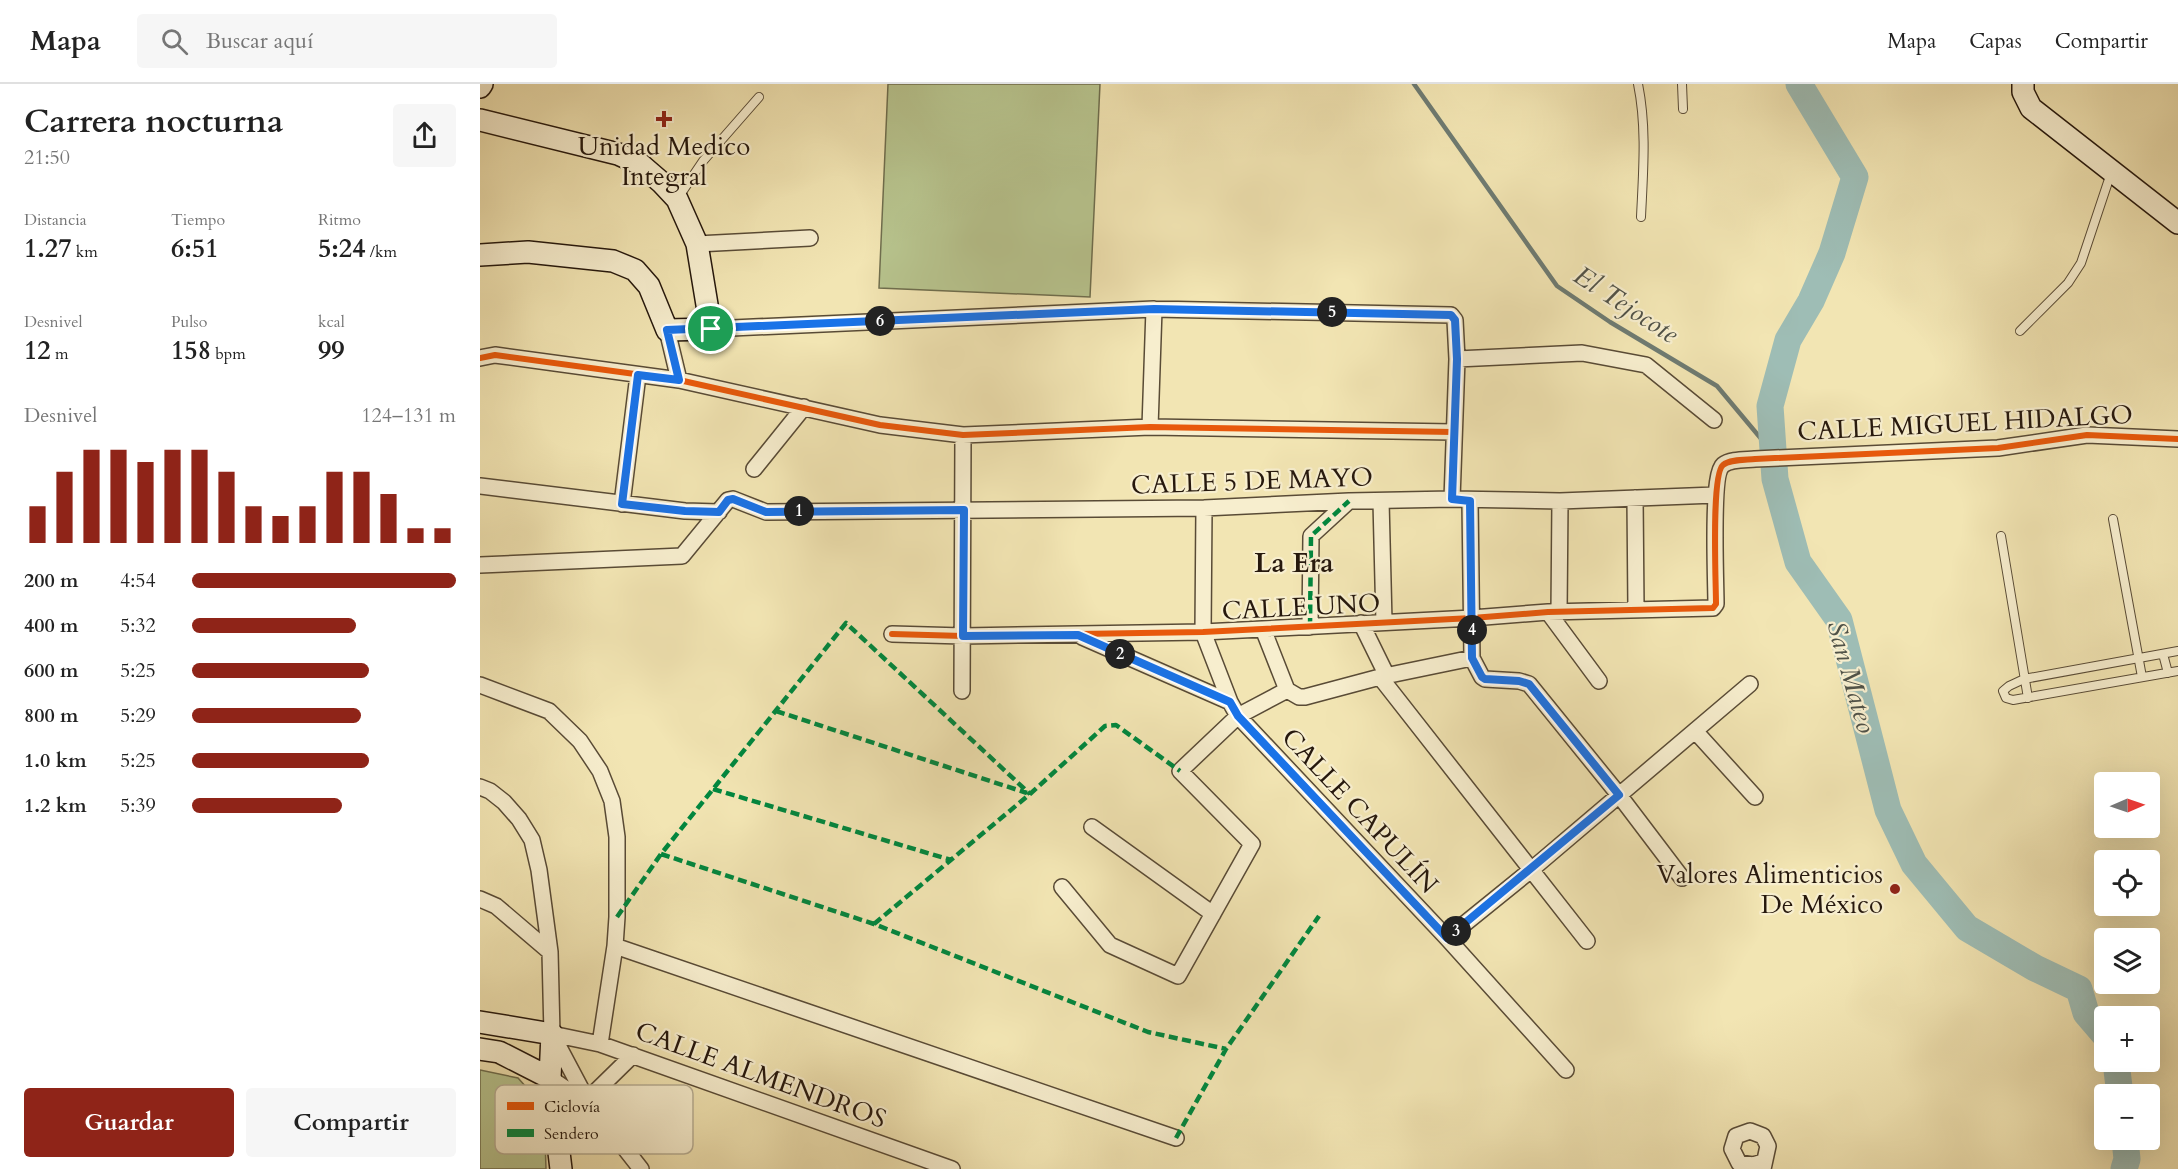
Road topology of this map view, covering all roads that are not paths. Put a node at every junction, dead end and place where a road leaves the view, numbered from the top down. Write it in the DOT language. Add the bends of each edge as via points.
graph roads {
  1 [pos="1638,84"];
  2 [pos="1682,84"];
  3 [pos="2022,84"];
  4 [pos="759,97"];
  5 [pos="1683,110"];
  6 [pos="480,120"];
  7 [pos="2112,172"];
  8 [pos="677,199"];
  9 [pos="1641,218"];
  10 [pos="2178,224"];
  11 [pos="810,238"];
  12 [pos="697,244"];
  13 [pos="480,255"];
  14 [pos="1154,309"];
  15 [pos="711,329"];
  16 [pos="667,330"];
  17 [pos="2020,332"];
  18 [pos="480,358"];
  19 [pos="1457,359"];
  20 [pos="638,375"];
  21 [pos="679,380"];
  22 [pos="804,407"];
  23 [pos="1714,420"];
  24 [pos="1150,427"];
  25 [pos="1453,432"];
  26 [pos="963,435"];
  27 [pos="2178,439"];
  28 [pos="754,469"];
  29 [pos="480,486"];
  30 [pos="1715,495"];
  31 [pos="1635,498"];
  32 [pos="1452,499"];
  33 [pos="1348,501"];
  34 [pos="1381,501"];
  35 [pos="1470,501"];
  36 [pos="1560,501"];
  37 [pos="622,504"];
  38 [pos="724,506"];
  39 [pos="1204,508"];
  40 [pos="964,510"];
  41 [pos="2113,519"];
  42 [pos="2001,537"];
  43 [pos="480,565"];
  44 [pos="1636,609"];
  45 [pos="1553,612"];
  46 [pos="1472,618"];
  47 [pos="1384,622"];
  48 [pos="1361,623"];
  49 [pos="1310,627"];
  50 [pos="1263,629"];
  51 [pos="1203,632"];
  52 [pos="892,634"];
  53 [pos="1078,635"];
  54 [pos="963,636"];
  55 [pos="2178,651"];
  56 [pos="2163,654"];
  57 [pos="1472,658"];
  58 [pos="2139,658"];
  59 [pos="2178,671"];
  60 [pos="2168,673"];
  61 [pos="1383,677"];
  62 [pos="2142,677"];
  63 [pos="2025,679"];
  64 [pos="1599,681"];
  65 [pos="1750,684"];
  66 [pos="480,686"];
  67 [pos="1287,690"];
  68 [pos="962,692"];
  69 [pos="2028,698"];
  70 [pos="1230,702"];
  71 [pos="1238,716"];
  72 [pos="1696,732"];
  73 [pos="480,787"];
  74 [pos="1619,795"];
  75 [pos="1755,797"];
  76 [pos="1092,827"];
  77 [pos="1531,870"];
  78 [pos="1682,878"];
  79 [pos="1062,887"];
  80 [pos="480,899"];
  81 [pos="1214,914"];
  82 [pos="1447,938"];
  83 [pos="1587,941"];
  84 [pos="615,946"];
  85 [pos="550,952"];
  86 [pos="480,1022"];
  87 [pos="552,1034"];
  88 [pos="600,1044"];
  89 [pos="480,1049"];
  90 [pos="633,1055"];
  91 [pos="1566,1070"];
  92 [pos="550,1078"];
  93 [pos="551,1085"];
  94 [pos="560,1085"];
  95 [pos="579,1085"];
  96 [pos="602,1085"];
  97 [pos="1176,1138"];
  98 [pos="559,1154"];
  99 [pos="629,1154"];
  100 [pos="561,1169"];
  101 [pos="641,1169"];
  102 [pos="952,1169"];
  1 -- 9 [label="lane" via="1644,148"];
  2 -- 5 [label="lane"];
  3 -- 7 [label="street" via="2031,108"];
  4 -- 8 [label="lane" via="703,161"];
  6 -- 8 [label="street" via="618,154 640,164"];
  7 -- 10 [label="street"];
  7 -- 17 [label="lane" via="2081,263 2068,283"];
  8 -- 12 [label="street"];
  11 -- 12 [label="street"];
  12 -- 15 [label="street"];
  13 -- 16 [label="street" via="528,252 613,261 635,270 650,286"];
  14 -- 15 [label="street"];
  14 -- 19 [label="street" via="1451,315 1455,320"];
  14 -- 24 [label="street"];
  15 -- 16 [label="street"];
  16 -- 21 [label="street"];
  18 -- 20 [label="street" via="495,356"];
  19 -- 23 [label="street" via="1582,353 1646,364"];
  19 -- 25 [label="street"];
  20 -- 21 [label="street"];
  20 -- 37 [label="street"];
  21 -- 22 [label="street"];
  22 -- 26 [label="street" via="880,425"];
  22 -- 28 [label="street"];
  24 -- 25 [label="street"];
  24 -- 26 [label="street"];
  25 -- 32 [label="street"];
  26 -- 40 [label="street"];
  27 -- 30 [label="street, CALLE MIGUEL HIDALGO" via="2087,435 1998,448 1755,459 1723,465 1718,472"];
  29 -- 37 [label="street, CALLE 5 DE MAYO"];
  30 -- 31 [label="street, CALLE 5 DE MAYO"];
  30 -- 44 [label="street, CALLE UNO" via="1716,604 1713,608"];
  31 -- 36 [label="street, CALLE 5 DE MAYO"];
  31 -- 44 [label="street"];
  32 -- 34 [label="street, CALLE 5 DE MAYO"];
  32 -- 35 [label="street, CALLE 5 DE MAYO"];
  33 -- 34 [label="street, CALLE 5 DE MAYO"];
  33 -- 39 [label="street, CALLE 5 DE MAYO"];
  33 -- 49 [label="street" via="1311,536"];
  34 -- 47 [label="street"];
  35 -- 36 [label="street, CALLE 5 DE MAYO"];
  35 -- 46 [label="street"];
  36 -- 45 [label="street"];
  37 -- 38 [label="street, CALLE 5 DE MAYO" via="685,511"];
  38 -- 40 [label="street, CALLE 5 DE MAYO" via="733,499 766,512"];
  38 -- 43 [label="street" via="682,556"];
  39 -- 40 [label="street, CALLE 5 DE MAYO"];
  39 -- 51 [label="street"];
  40 -- 54 [label="street"];
  41 -- 58 [label="lane"];
  42 -- 63 [label="lane"];
  44 -- 45 [label="street, CALLE UNO"];
  45 -- 46 [label="street, CALLE UNO"];
  45 -- 64 [label="street"];
  46 -- 47 [label="street, CALLE UNO"];
  46 -- 57 [label="street"];
  47 -- 48 [label="street, CALLE UNO"];
  48 -- 49 [label="street, CALLE UNO"];
  48 -- 61 [label="street"];
  49 -- 50 [label="street, CALLE UNO"];
  50 -- 51 [label="street, CALLE UNO"];
  50 -- 67 [label="street"];
  51 -- 53 [label="street, CALLE UNO"];
  51 -- 70 [label="street, CALLE CAPULÍN"];
  52 -- 54 [label="street, CALLE UNO"];
  53 -- 54 [label="street, CALLE UNO"];
  53 -- 70 [label="street"];
  54 -- 68 [label="street"];
  55 -- 56 [label="lane"];
  56 -- 58 [label="lane"];
  56 -- 60 [label="lane"];
  57 -- 61 [label="street"];
  57 -- 74 [label="street" via="1485,679 1529,684"];
  58 -- 62 [label="lane"];
  58 -- 63 [label="lane"];
  59 -- 60 [label="lane"];
  60 -- 62 [label="lane"];
  61 -- 67 [label="street" via="1305,697"];
  61 -- 77 [label="street"];
  62 -- 69 [label="lane"];
  63 -- 69 [label="lane"];
  63 -- 69 [label="lane" via="2003,691 2006,698 2013,700"];
  65 -- 72 [label="street"];
  66 -- 84 [label="street" via="549,711 580,741 600,771 612,801 617,837"];
  67 -- 71 [label="street"];
  70 -- 71 [label="street, CALLE CAPULÍN"];
  71 -- 81 [label="street" via="1180,771 1252,844"];
  71 -- 82 [label="street, CALLE CAPULÍN"];
  72 -- 74 [label="street"];
  72 -- 75 [label="street"];
  73 -- 85 [label="street" via="504,802 532,840"];
  74 -- 77 [label="street"];
  74 -- 78 [label="street"];
  76 -- 81 [label="street"];
  77 -- 82 [label="street"];
  77 -- 83 [label="street"];
  79 -- 81 [label="street" via="1110,945 1178,976"];
  80 -- 85 [label="street" via="496,906"];
  82 -- 91 [label="street, CALLE CAPULÍN"];
  84 -- 88 [label="street"];
  84 -- 97 [label="street"];
  85 -- 87 [label="street"];
  86 -- 87 [label="street"];
  87 -- 88 [label="street, CALLE ALMENDROS"];
  87 -- 92 [label="street"];
  87 -- 95 [label="street"];
  88 -- 90 [label="street, CALLE ALMENDROS"];
  89 -- 92 [label="street" via="499,1052"];
  90 -- 96 [label="street"];
  90 -- 102 [label="street, CALLE ALMENDROS"];
  92 -- 93 [label="street"];
  92 -- 94 [label="street"];
  98 -- 100 [label="street"];
  99 -- 101 [label="street"];
}
